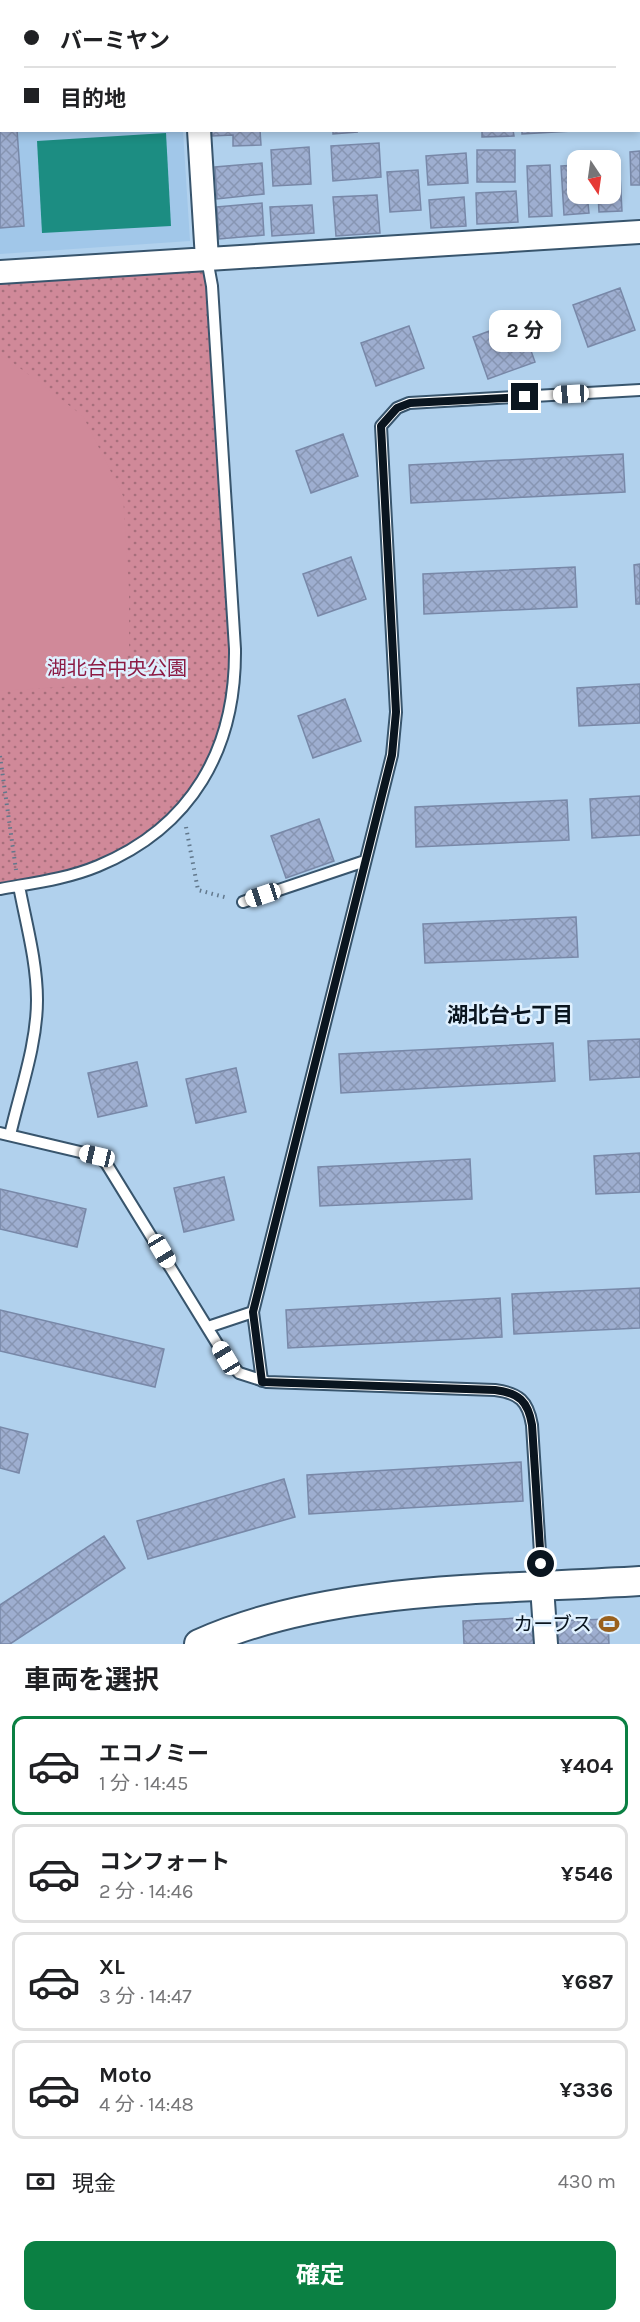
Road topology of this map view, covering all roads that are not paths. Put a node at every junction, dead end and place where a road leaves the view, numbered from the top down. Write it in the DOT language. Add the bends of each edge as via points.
graph roads {
  1 [pos="199,132"];
  2 [pos="640,232"];
  3 [pos="207,259"];
  4 [pos="0,272"];
  5 [pos="640,390"];
  6 [pos="365,861"];
  7 [pos="19,886"];
  8 [pos="0,889"];
  9 [pos="243,902"];
  10 [pos="5,1134"];
  11 [pos="253,1312"];
  12 [pos="208,1327"];
  13 [pos="262,1382"];
  14 [pos="640,1581"];
  15 [pos="542,1587"];
  16 [pos="199,1644"];
  17 [pos="546,1644"];
  1 -- 3 [label="street"];
  2 -- 3 [label="street"];
  3 -- 4 [label="street"];
  3 -- 7 [label="lane" via="228,524 235,677 225,735 213,763 182,807 139,846 77,874"];
  5 -- 6 [label="lane" via="410,403 397,408 381,426 396,712 392,755"];
  6 -- 9 [label="lane"];
  6 -- 11 [label="lane"];
  7 -- 8 [label="lane"];
  7 -- 10 [label="lane" via="37,999 35,1027"];
  10 -- 12 [label="lane" via="97,1156 106,1163"];
  11 -- 12 [label="lane"];
  11 -- 13 [label="lane"];
  12 -- 13 [label="lane" via="239,1373"];
  13 -- 15 [label="lane" via="495,1390 513,1392 523,1398 532,1425"];
  14 -- 15 [label="street"];
  15 -- 16 [label="street" via="396,1595 333,1605 275,1618"];
  15 -- 17 [label="street"];
}
